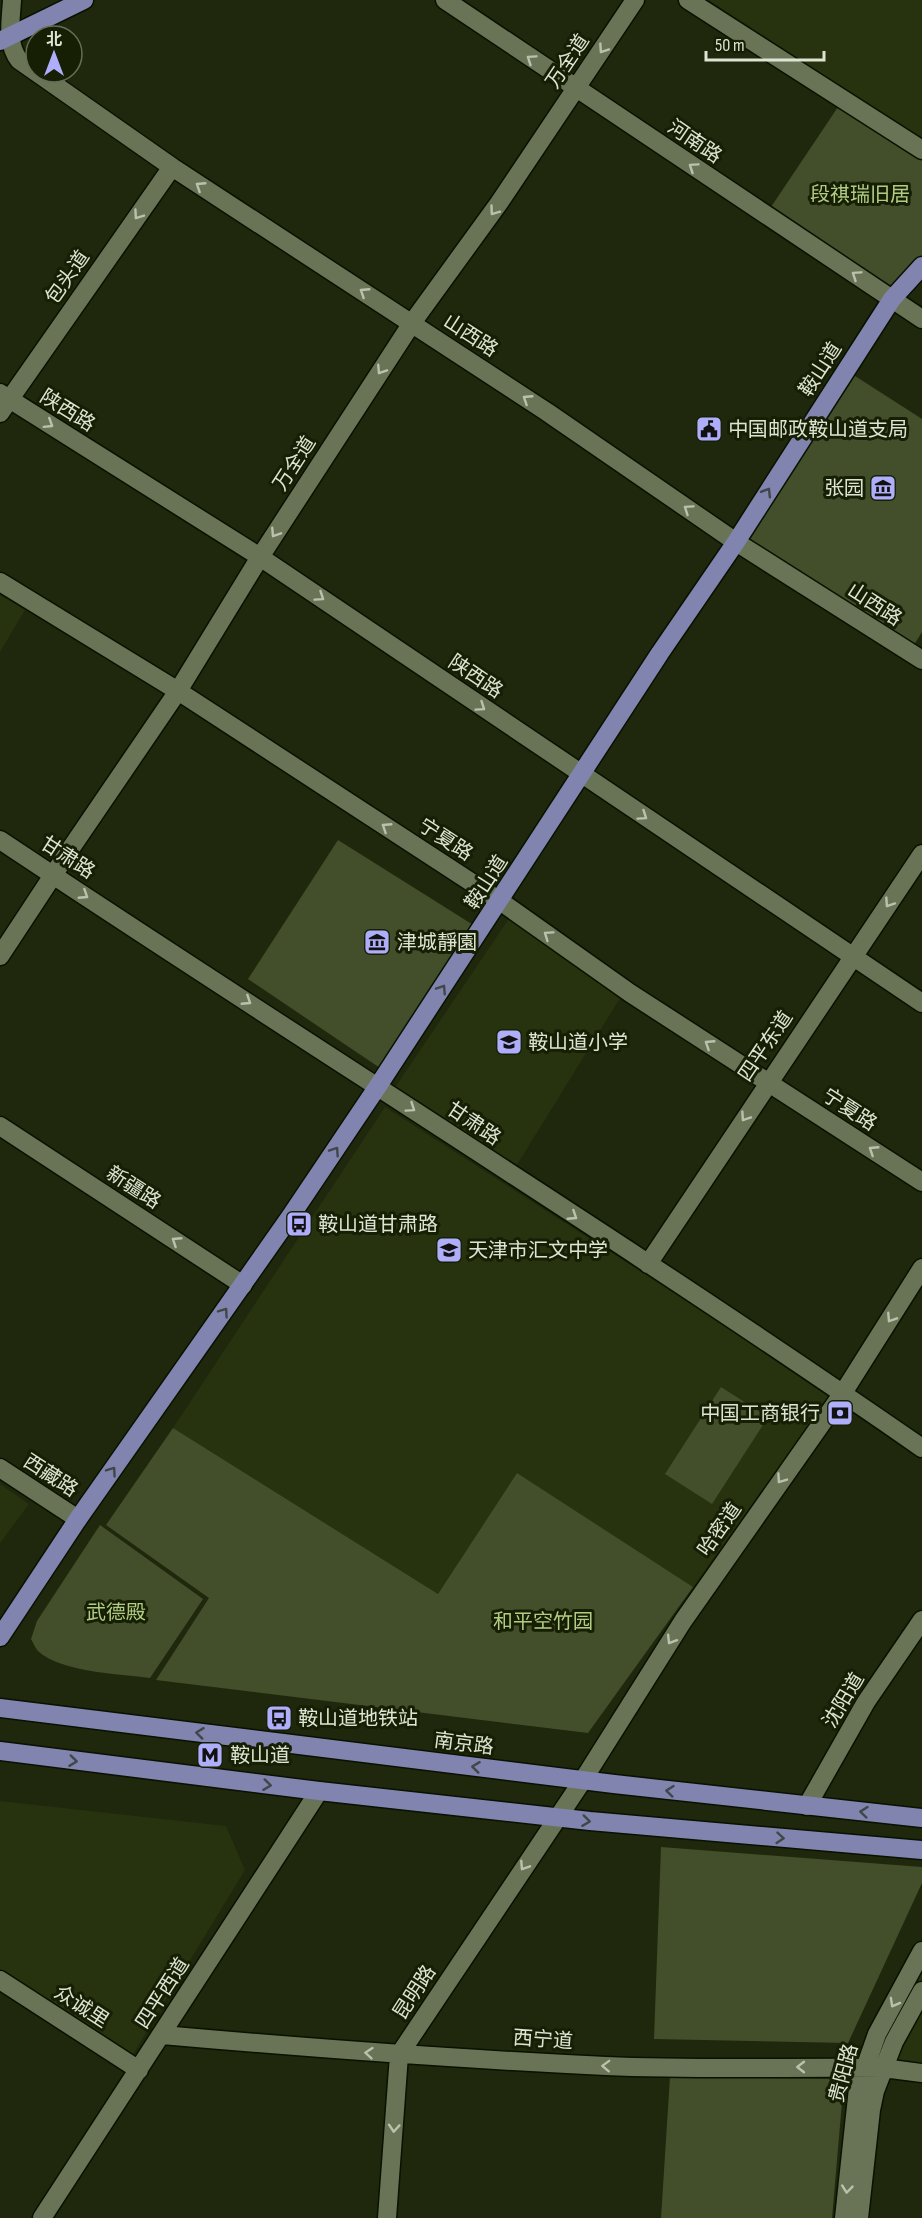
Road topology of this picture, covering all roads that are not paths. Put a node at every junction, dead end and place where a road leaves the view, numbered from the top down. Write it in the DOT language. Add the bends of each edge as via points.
graph roads {
  1 [pos="12,0"];
  2 [pos="84,0"];
  3 [pos="445,0"];
  4 [pos="635,0"];
  5 [pos="688,0"];
  6 [pos="5,38"];
  7 [pos="576,89"];
  8 [pos="922,150"];
  9 [pos="172,167"];
  10 [pos="922,266"];
  11 [pos="892,299"];
  12 [pos="922,319"];
  13 [pos="412,323"];
  14 [pos="3,402"];
  15 [pos="736,542"];
  16 [pos="260,557"];
  17 [pos="0,582"];
  18 [pos="922,660"];
  19 [pos="178,691"];
  20 [pos="582,775"];
  21 [pos="0,840"];
  22 [pos="922,854"];
  23 [pos="53,875"];
  24 [pos="500,901"];
  25 [pos="0,956"];
  26 [pos="852,956"];
  27 [pos="922,1003"];
  28 [pos="769,1082"];
  29 [pos="378,1086"];
  30 [pos="0,1126"];
  31 [pos="922,1182"];
  32 [pos="648,1264"];
  33 [pos="922,1268"];
  34 [pos="243,1285"];
  35 [pos="843,1393"];
  36 [pos="922,1448"];
  37 [pos="0,1468"];
  38 [pos="78,1519"];
  39 [pos="922,1620"];
  40 [pos="0,1636"];
  41 [pos="4,1710"];
  42 [pos="5,1753"];
  43 [pos="582,1780"];
  44 [pos="319,1791"];
  45 [pos="807,1806"];
  46 [pos="556,1817"];
  47 [pos="922,1818"];
  48 [pos="922,1850"];
  49 [pos="922,1951"];
  50 [pos="0,1980"];
  51 [pos="922,1991"];
  52 [pos="162,2035"];
  53 [pos="399,2055"];
  54 [pos="864,2068"];
  55 [pos="883,2068"];
  56 [pos="139,2070"];
  57 [pos="922,2073"];
  58 [pos="42,2218"];
  59 [pos="387,2218"];
  60 [pos="844,2218"];
  61 [pos="859,2218"];
  1 -- 6 [label="street"];
  2 -- 6 [label="main road"];
  7 -- 3 [label="street, 河南路, one-way"];
  4 -- 7 [label="street, 万全道, one-way"];
  5 -- 8 [label="street"];
  6 -- 9 [label="street, 山西路" via="18,60"];
  11 -- 7 [label="street, 河南路, one-way"];
  7 -- 13 [label="street, 万全道, one-way"];
  13 -- 9 [label="street, 山西路, one-way"];
  9 -- 14 [label="street, 包头道, one-way"];
  10 -- 11 [label="main road, 鞍山道"];
  11 -- 12 [label="street, 河南路"];
  15 -- 11 [label="main road, 鞍山道, one-way"];
  15 -- 13 [label="street, 山西路, one-way"];
  13 -- 16 [label="street, 万全道, one-way"];
  14 -- 16 [label="street, 陕西路, one-way"];
  15 -- 18 [label="street, 山西路"];
  15 -- 20 [label="main road, 鞍山道"];
  16 -- 19 [label="street, 万全道"];
  16 -- 20 [label="street, 陕西路, one-way"];
  17 -- 19 [label="street, 宁夏路"];
  19 -- 23 [label="street, 万全道"];
  24 -- 19 [label="street, 宁夏路, one-way"];
  20 -- 24 [label="main road, 鞍山道"];
  20 -- 26 [label="street, 陕西路, one-way"];
  21 -- 23 [label="street, 甘肃路"];
  22 -- 26 [label="street, 四平东道, one-way"];
  23 -- 25 [label="street, 万全道"];
  23 -- 29 [label="street, 甘肃路, one-way"];
  28 -- 24 [label="street, 宁夏路, one-way" via="630,993"];
  29 -- 24 [label="main road, 鞍山道, one-way"];
  26 -- 27 [label="street, 陕西路"];
  26 -- 28 [label="street, 四平东道"];
  31 -- 28 [label="street, 宁夏路, one-way"];
  28 -- 32 [label="street, 四平东道, one-way"];
  29 -- 32 [label="street, 甘肃路, one-way"];
  34 -- 29 [label="main road, 鞍山道, one-way"];
  34 -- 30 [label="street, 新疆路, one-way"];
  32 -- 35 [label="street, 甘肃路"];
  33 -- 35 [label="street, 哈密道, one-way"];
  38 -- 34 [label="main road, 鞍山道, one-way"];
  35 -- 36 [label="street, 甘肃路"];
  35 -- 43 [label="street, 哈密道, one-way" via="682,1621"];
  37 -- 38 [label="street, 西藏路"];
  38 -- 40 [label="main road, 鞍山道"];
  39 -- 45 [label="street, 沈阳道" via="866,1702"];
  43 -- 41 [label="main road, 南京路, one-way"];
  42 -- 44 [label="main road, one-way"];
  45 -- 43 [label="main road, 南京路, one-way"];
  43 -- 46 [label="street, 哈密道"];
  44 -- 46 [label="main road"];
  44 -- 52 [label="street, 四平西道"];
  47 -- 45 [label="main road, 南京路, one-way"];
  46 -- 48 [label="main road, one-way"];
  46 -- 53 [label="street, 昆明路, one-way"];
  49 -- 54 [label="street, 贵阳路, one-way" via="877,2034"];
  50 -- 56 [label="street, 众诚里"];
  51 -- 55 [label="street, 贵阳路"];
  53 -- 52 [label="street, 西宁道, one-way"];
  52 -- 56 [label="street, 四平西道"];
  54 -- 53 [label="street, 西宁道, one-way" via="608,2066"];
  53 -- 59 [label="street, 昆明路, one-way"];
  54 -- 55 [label="street, 西宁道"];
  54 -- 60 [label="street, 贵阳路, one-way" via="858,2088"];
  55 -- 57 [label="street, 西宁道"];
  55 -- 61 [label="street, 贵阳路" via="871,2110"];
  56 -- 58 [label="street, 四平西道"];
}
